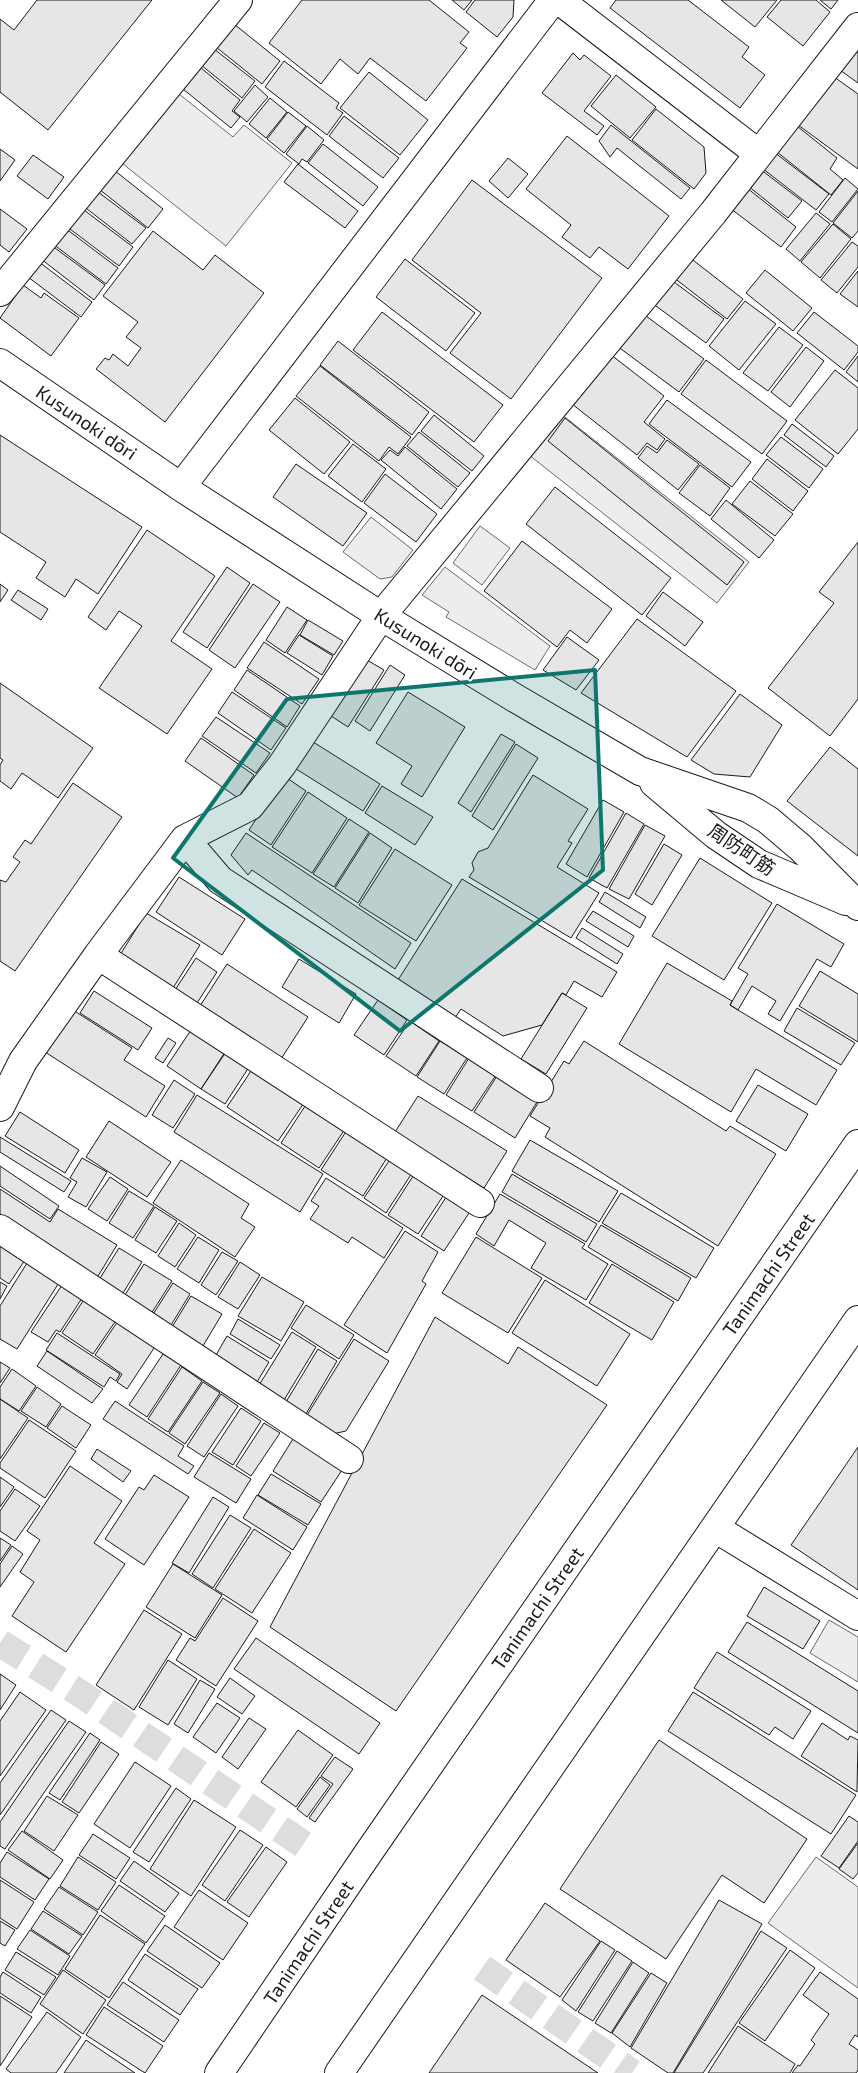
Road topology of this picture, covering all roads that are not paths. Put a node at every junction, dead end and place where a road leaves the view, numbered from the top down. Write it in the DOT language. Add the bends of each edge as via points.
graph roads {
  1 [pos="238,0"];
  2 [pos="553,0"];
  3 [pos="559,0"];
  4 [pos="858,27"];
  5 [pos="759,154"];
  6 [pos="0,292"];
  7 [pos="0,363"];
  8 [pos="181,487"];
  9 [pos="381,616"];
  10 [pos="640,771"];
  11 [pos="185,839"];
  12 [pos="857,906"];
  13 [pos="98,955"];
  14 [pos="538,1088"];
  15 [pos="0,1107"];
  16 [pos="858,1144"];
  17 [pos="480,1203"];
  18 [pos="0,1229"];
  19 [pos="858,1320"];
  20 [pos="349,1459"];
  21 [pos="715,1528"];
  22 [pos="858,1616"];
  23 [pos="219,2073"];
  24 [pos="339,2073"];
  1 -- 6 [label="street"];
  2 -- 8 [label="street"];
  3 -- 5 [label="street"];
  4 -- 5 [label="street"];
  5 -- 9 [label="street"];
  7 -- 8 [label="street, Kusunoki dōri"];
  8 -- 9 [label="street, Kusunoki dōri"];
  9 -- 10 [label="street, Kusunoki dōri"];
  9 -- 11 [label="street" via="282,765 250,806"];
  10 -- 12 [label="street, 周防町筋" via="716,835 759,864"];
  10 -- 12 [label="street, Kusunoki dōri" via="748,808 768,820 801,848"];
  11 -- 13 [label="street"];
  11 -- 14 [label="street" via="220,880"];
  13 -- 15 [label="street" via="23,1061"];
  13 -- 17 [label="street"];
  16 -- 23 [label="street, Tanimachi Street"];
  18 -- 20 [label="street"];
  19 -- 21 [label="street"];
  21 -- 22 [label="street"];
  21 -- 24 [label="street"];
}
